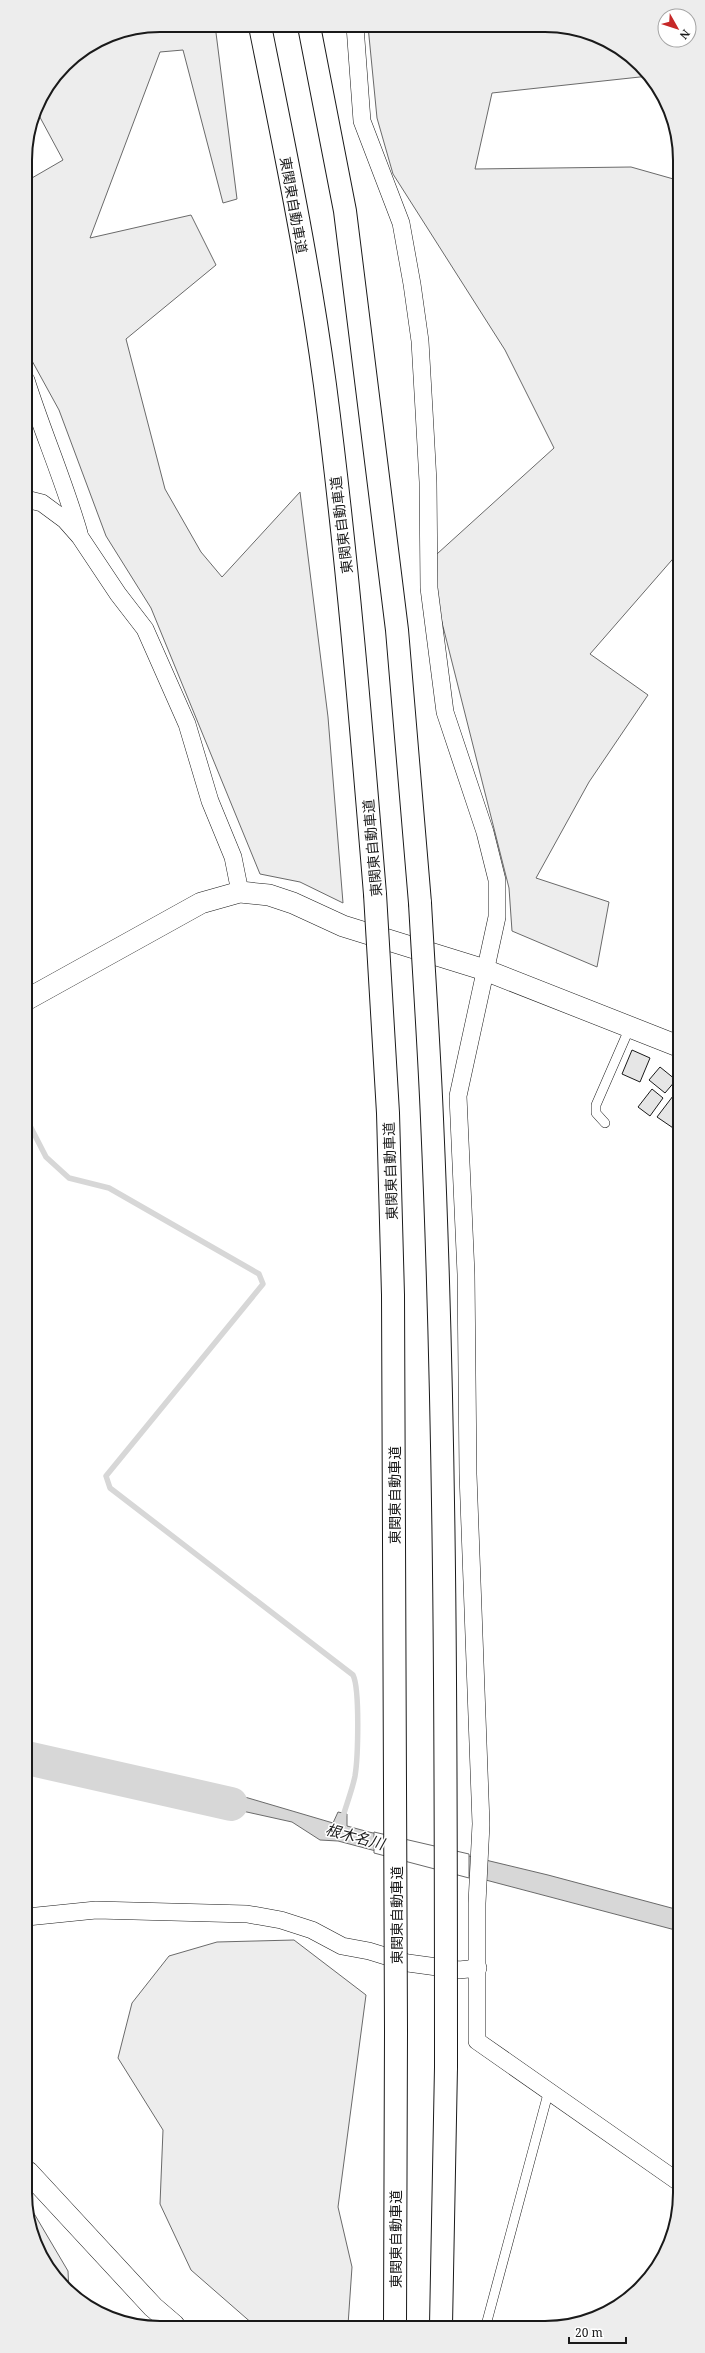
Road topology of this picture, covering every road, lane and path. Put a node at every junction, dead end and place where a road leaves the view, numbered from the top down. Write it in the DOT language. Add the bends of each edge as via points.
graph roads {
  1 [pos="261,32"];
  2 [pos="310,32"];
  3 [pos="355,32"];
  4 [pos="32,399"];
  5 [pos="32,500"];
  6 [pos="80,537"];
  7 [pos="240,892"];
  8 [pos="485,970"];
  9 [pos="32,997"];
  10 [pos="630,1027"];
  11 [pos="673,1044"];
  12 [pos="605,1123"];
  13 [pos="32,1916"];
  14 [pos="478,1968"];
  15 [pos="549,2090"];
  16 [pos="32,2176"];
  17 [pos="673,2178"];
  18 [pos="169,2321"];
  19 [pos="395,2321"];
  20 [pos="441,2321"];
  21 [pos="487,2321"];
  1 -- 19 [label="highway, 東関東自動車道, bridge" via="299,229 325,384 353,623 375,894 388,1113 394,1295"];
  2 -- 20 [label="highway, bridge" via="345,211 397,630 420,903 432,1118 446,1705 446,2066"];
  3 -- 8 [label="street" via="362,121 401,223 420,341 428,482 429,588 445,712 485,832 497,880 497,917"];
  4 -- 6 [label="street" via="45,439 68,494"];
  5 -- 6 [label="street" via="42,503 65,520"];
  6 -- 7 [label="street" via="118,594 145,628 160,660 187,724 210,801 233,857"];
  7 -- 8 [label="street" via="268,895 294,903 343,926"];
  7 -- 9 [label="street" via="201,903"];
  8 -- 10 [label="street"];
  8 -- 14 [label="street" via="458,1096 466,1274 468,1474 481,1835 477,1903"];
  10 -- 11 [label="street"];
  10 -- 12 [label="lane" via="596,1106 596,1113"];
  13 -- 14 [label="street" via="96,1910 247,1914 281,1920 312,1930 342,1946 369,1950 408,1963 459,1970"];
  14 -- 15 [label="street" via="477,2040"];
  15 -- 17 [label="street"];
  15 -- 21 [label="lane"];
  16 -- 18 [label="street" via="153,2307"];
}
